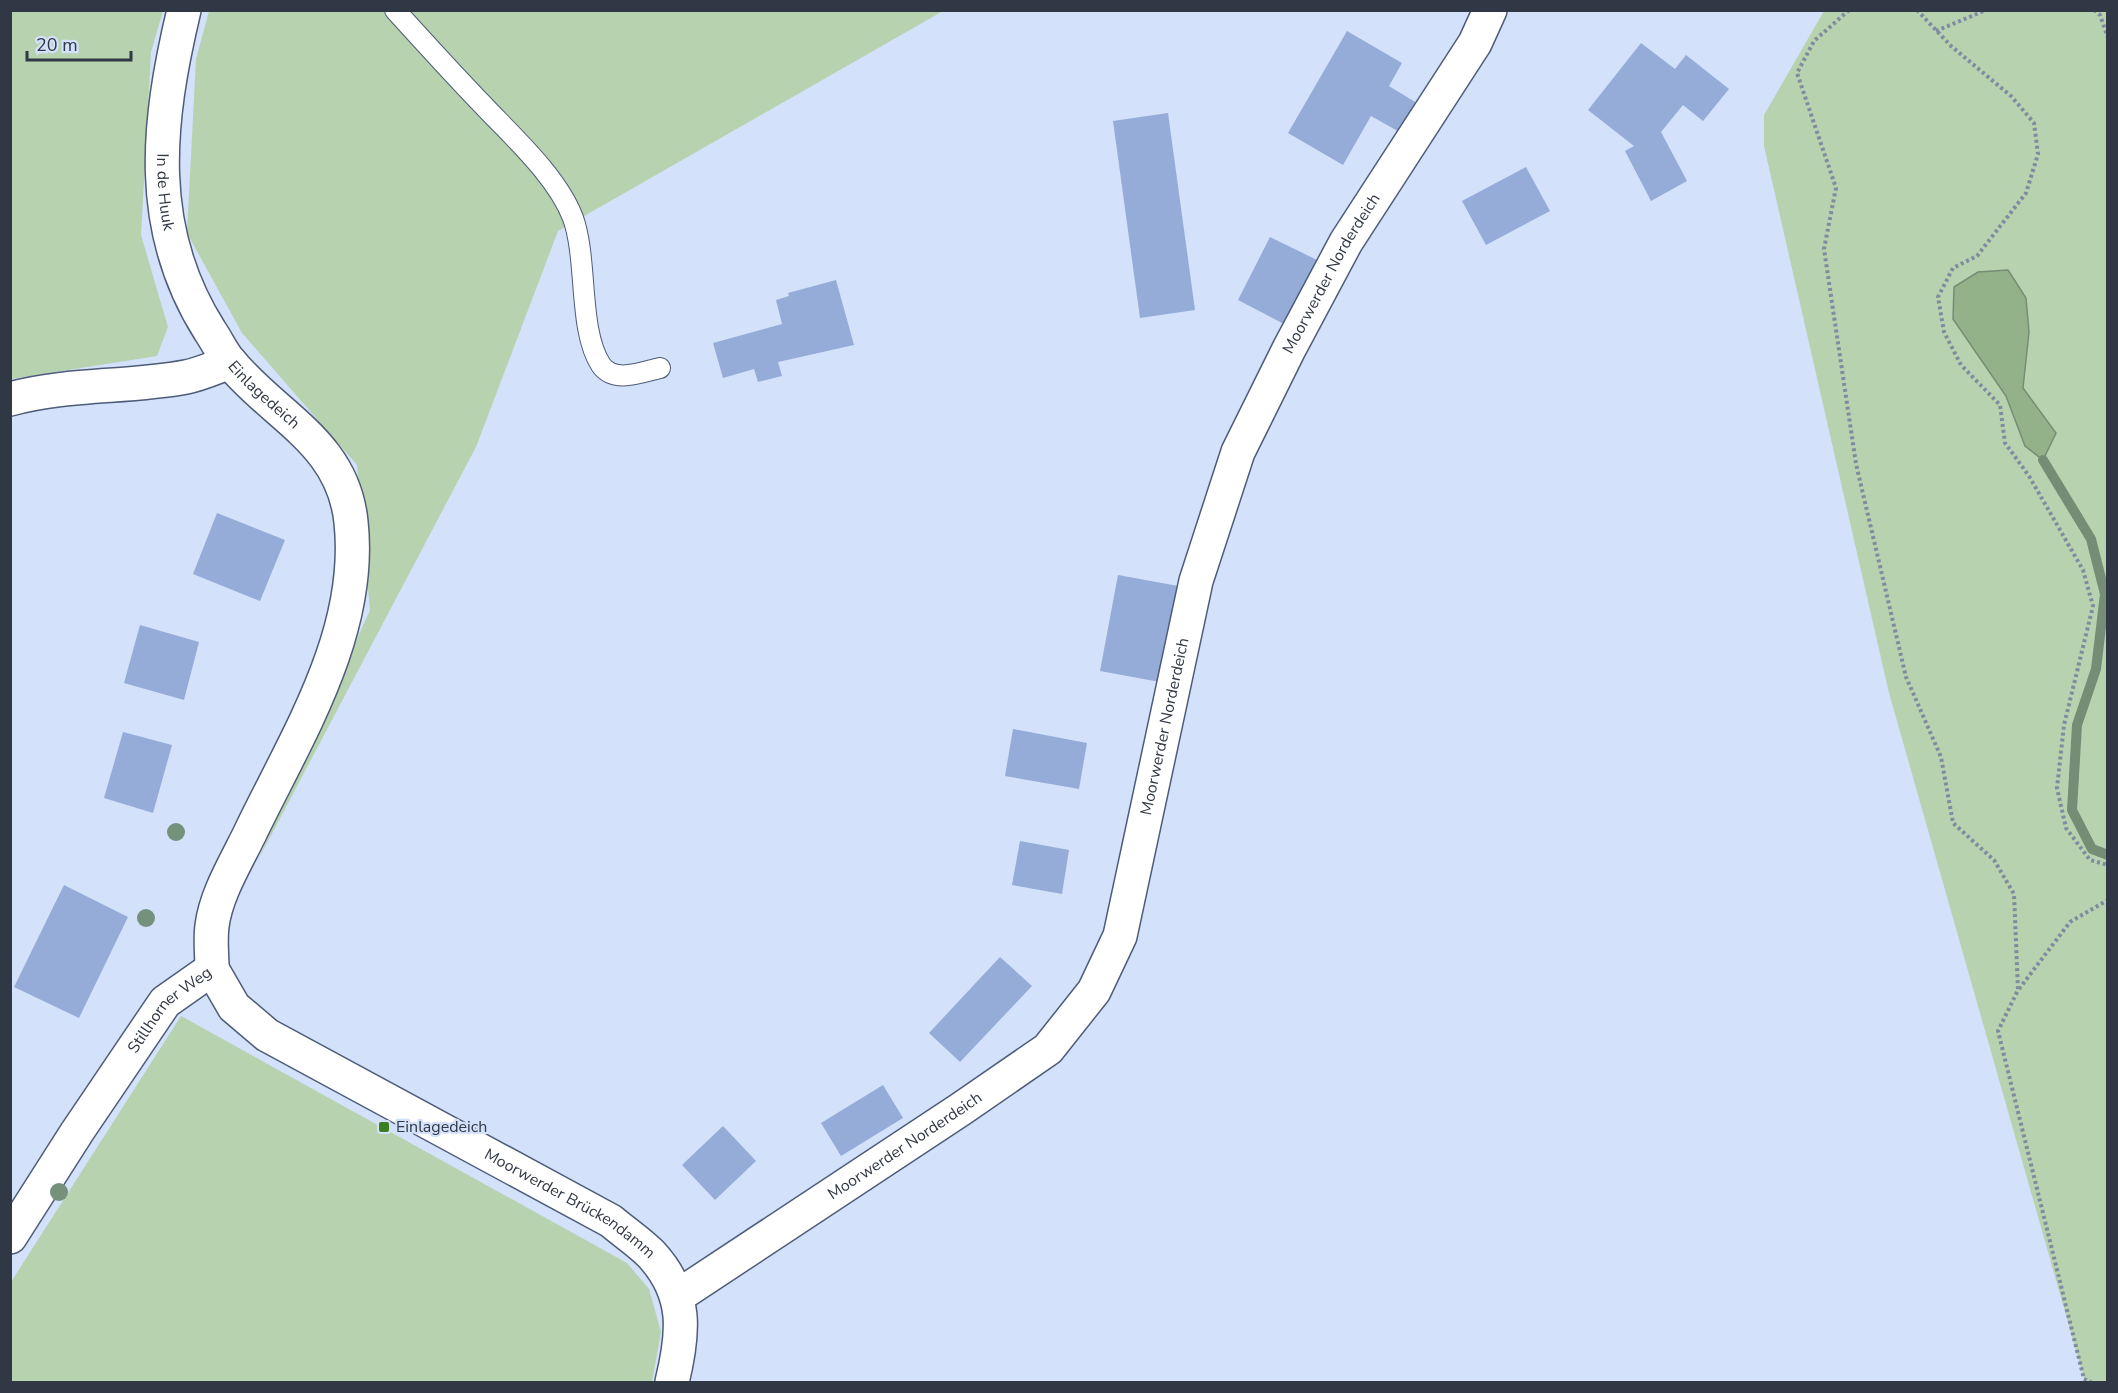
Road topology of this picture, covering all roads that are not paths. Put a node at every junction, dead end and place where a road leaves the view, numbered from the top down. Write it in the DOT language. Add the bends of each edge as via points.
graph roads {
  1 [pos="184,10"];
  2 [pos="395,10"];
  3 [pos="1490,10"];
  4 [pos="230,363"];
  5 [pos="660,368"];
  6 [pos="10,399"];
  7 [pos="350,597"];
  8 [pos="212,969"];
  9 [pos="10,1237"];
  10 [pos="678,1296"];
  11 [pos="672,1383"];
  1 -- 4 [label="street, In de Huuk" via="161,147 162,202 172,251 191,302"];
  2 -- 5 [label="lane" via="524,149 560,194 578,238 592,340 601,365 613,375"];
  3 -- 10 [label="street, Moorwerder Norderdeich" via="1475,44 1346,242 1238,452 1196,581 1120,936 1094,991 1048,1049"];
  4 -- 6 [label="street, Einlagedeich" via="187,377 92,385"];
  4 -- 7 [label="street, Einlagedeich" via="308,435 336,470 351,521"];
  7 -- 8 [label="street, Stillhorner Weg" via="321,686 228,878 212,925"];
  8 -- 9 [label="street, Stillhorner Weg" via="165,1002"];
  8 -- 10 [label="street, Moorwerder Brückendamm" via="234,1007 267,1035 611,1221 651,1254"];
  10 -- 11 [label="street" via="682,1343"];
}
